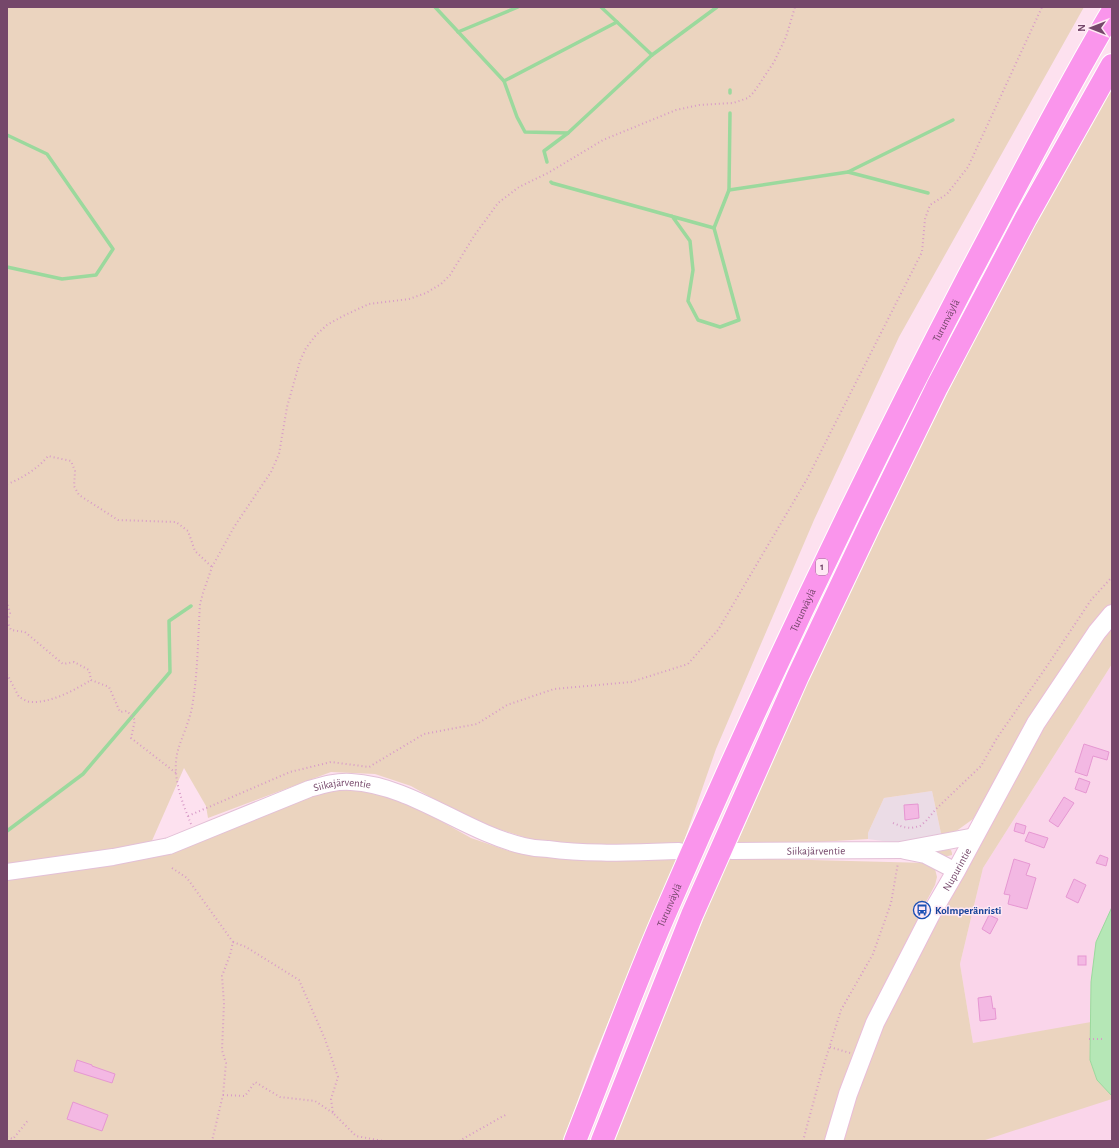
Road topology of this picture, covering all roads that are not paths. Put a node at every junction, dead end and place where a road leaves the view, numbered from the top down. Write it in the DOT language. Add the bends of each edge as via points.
graph roads {
  1 [pos="1112,12"];
  2 [pos="1112,64"];
  3 [pos="1112,614"];
  4 [pos="975,836"];
  5 [pos="900,850"];
  6 [pos="679,852"];
  7 [pos="732,852"];
  8 [pos="956,871"];
  9 [pos="7,872"];
  10 [pos="575,1141"];
  11 [pos="602,1141"];
  12 [pos="834,1141"];
  1 -- 10 [label="highway, Turunväylä / 1" via="993,229 847,514 774,669 667,909"];
  2 -- 11 [label="highway, Turunväylä / 1" via="1022,225 937,387 798,676 692,915"];
  3 -- 4 [label="main road, Nupurintie" via="1036,723"];
  4 -- 5 [label="street"];
  4 -- 8 [label="main road, Nupurintie"];
  5 -- 7 [label="street, Siikajärventie"];
  5 -- 8 [label="street" via="925,855"];
  6 -- 9 [label="street, Siikajärventie" via="583,852 525,847 475,830 431,807 385,788 350,782 309,789 169,846 120,856"];
  8 -- 12 [label="main road, Nupurintie" via="875,1023 848,1094"];
}
